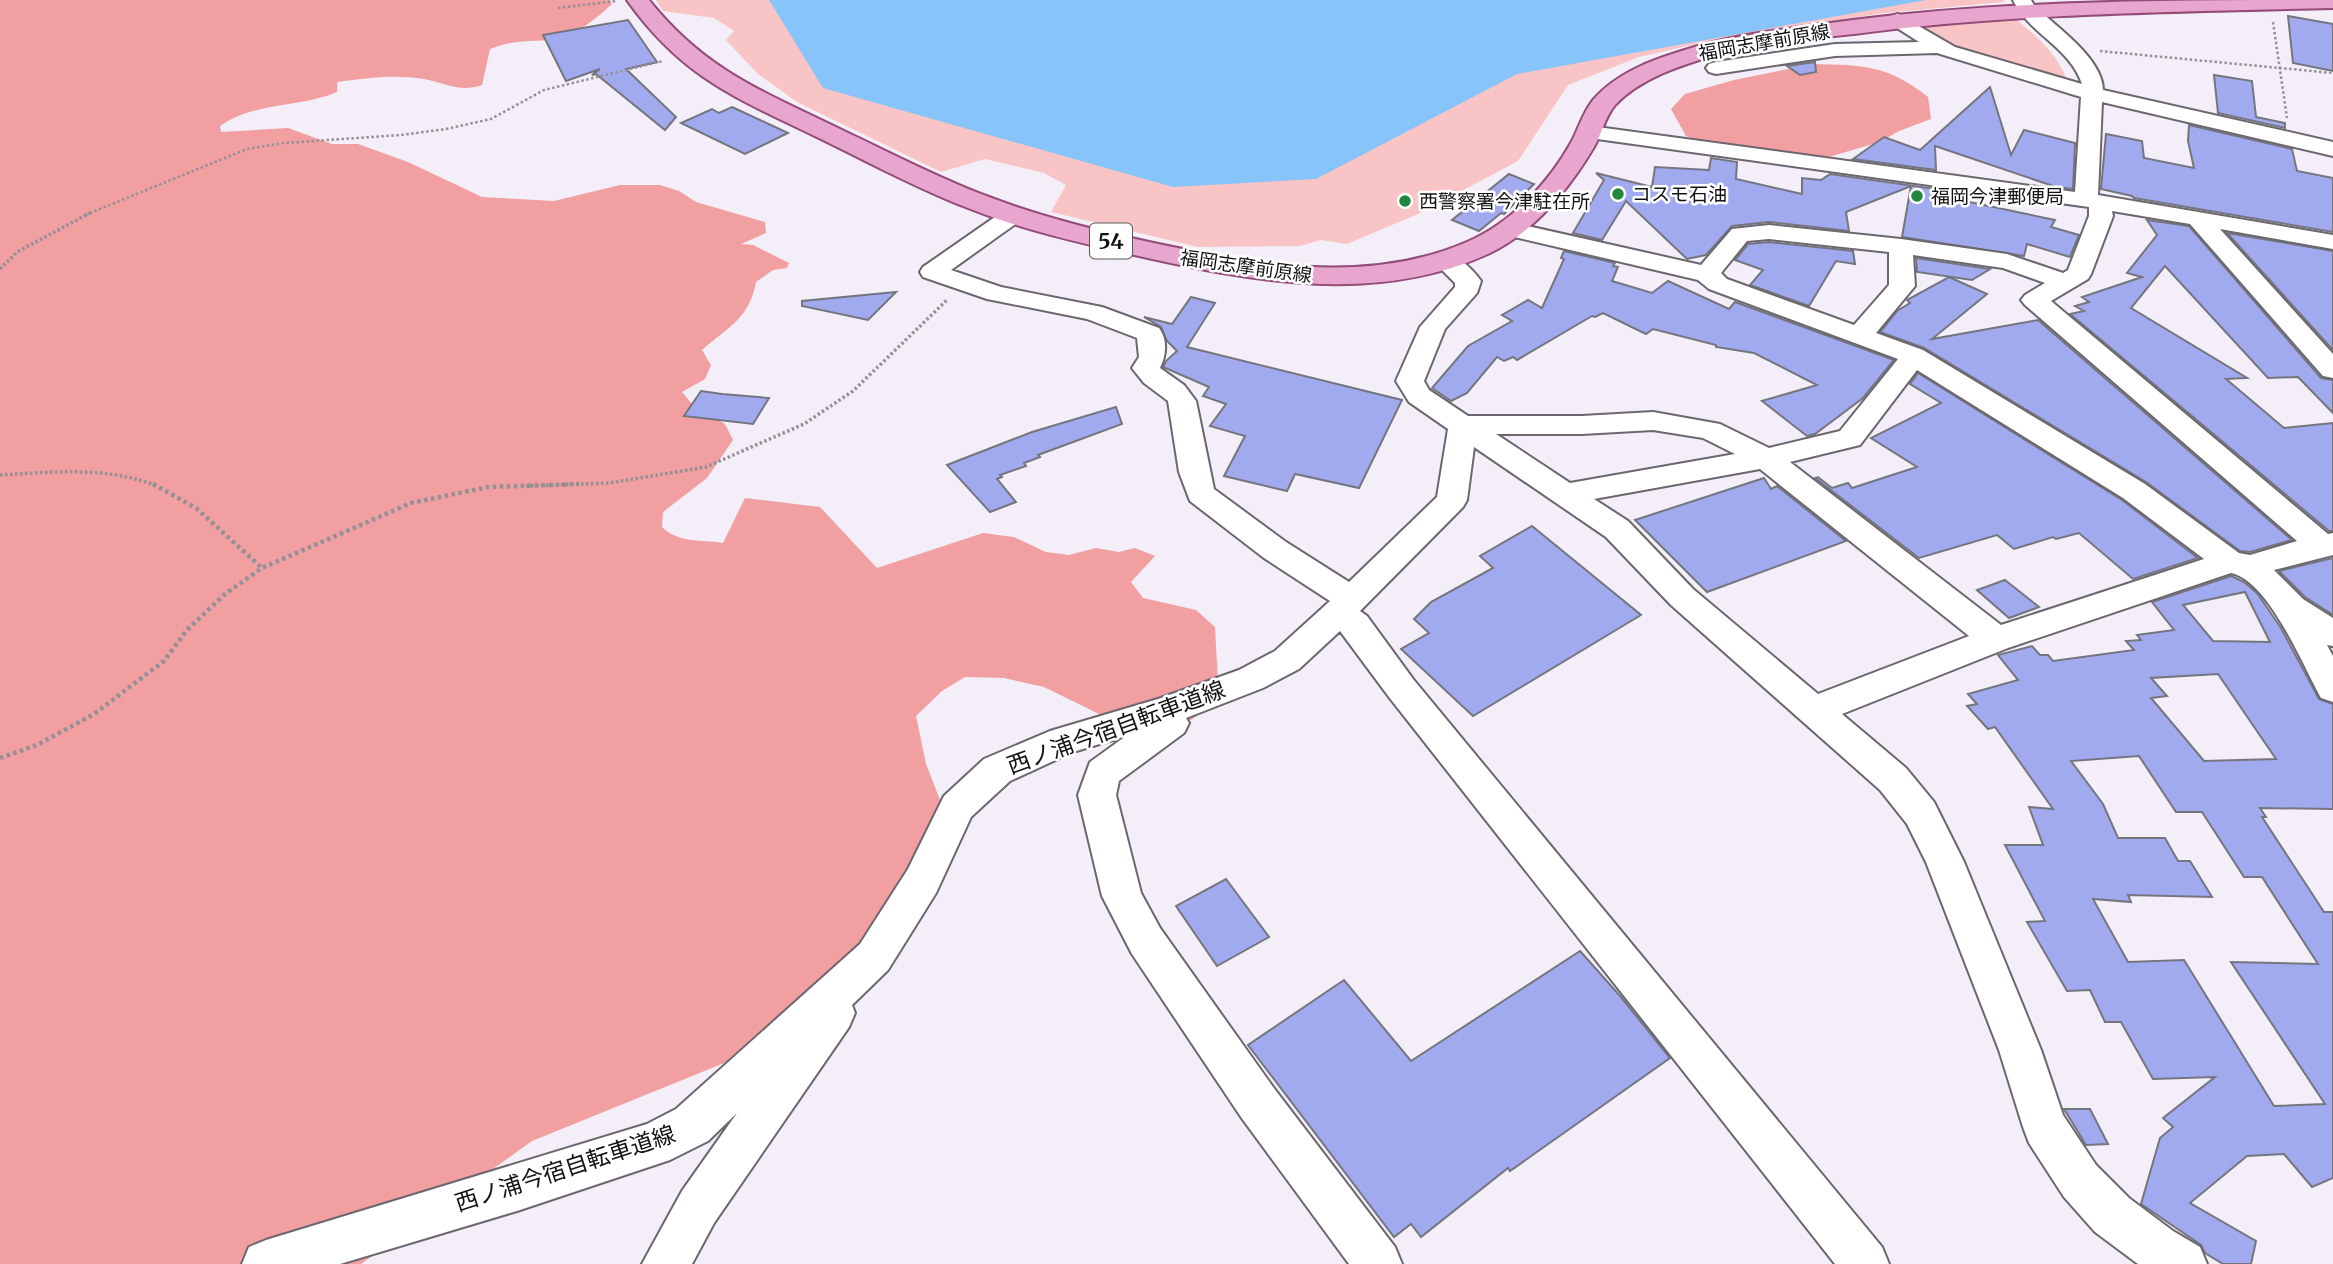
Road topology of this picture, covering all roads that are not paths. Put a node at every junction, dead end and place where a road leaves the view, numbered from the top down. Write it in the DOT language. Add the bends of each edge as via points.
graph roads {
  1 [pos="638,0"];
  2 [pos="2333,2"];
  3 [pos="2025,5"];
  4 [pos="1898,20"];
  5 [pos="1940,47"];
  6 [pos="1716,68"];
  7 [pos="2090,93"];
  8 [pos="1590,132"];
  9 [pos="2333,149"];
  10 [pos="2093,202"];
  11 [pos="1013,215"];
  12 [pos="2199,220"];
  13 [pos="1510,229"];
  14 [pos="2333,242"];
  15 [pos="1901,246"];
  16 [pos="1444,260"];
  17 [pos="1707,274"];
  18 [pos="2065,282"];
  19 [pos="1860,335"];
  20 [pos="1914,356"];
  21 [pos="2333,370"];
  22 [pos="1464,425"];
  23 [pos="1766,458"];
  24 [pos="1568,494"];
  25 [pos="2327,544"];
  26 [pos="2240,564"];
  27 [pos="1344,606"];
  28 [pos="2291,607"];
  29 [pos="2333,634"];
  30 [pos="1996,639"];
  31 [pos="2333,689"];
  32 [pos="1815,710"];
  33 [pos="1165,711"];
  34 [pos="874,957"];
  35 [pos="266,1264"];
  36 [pos="666,1264"];
  37 [pos="1378,1264"];
  38 [pos="1865,1264"];
  39 [pos="2183,1264"];
  1 -- 11 [label="main road, 福岡志摩前原線 / 54" via="687,55 719,77 945,189"];
  2 -- 3 [label="main road, 福岡志摩前原線 / 54"];
  3 -- 4 [label="main road, 福岡志摩前原線 / 54"];
  3 -- 7 [label="street" via="2088,71 2093,85"];
  4 -- 5 [label="street"];
  4 -- 8 [label="main road, 福岡志摩前原線 / 54" via="1708,50 1673,61 1619,88 1598,108"];
  5 -- 6 [label="street" via="1835,50"];
  5 -- 7 [label="street"];
  7 -- 9 [label="street"];
  7 -- 10 [label="street"];
  8 -- 10 [label="street"];
  8 -- 13 [label="main road, 福岡志摩前原線 / 54" via="1550,190"];
  10 -- 12 [label="street"];
  10 -- 18 [label="street" via="2101,216 2078,274"];
  11 -- 16 [label="main road, 福岡志摩前原線 / 54" via="1158,252 1295,276 1338,278"];
  11 -- 27 [label="street" via="932,272 1028,301 1093,312 1150,334 1152,357 1146,368 1150,377 1177,390 1182,401 1201,494"];
  12 -- 14 [label="street"];
  12 -- 21 [label="street"];
  13 -- 16 [label="main road, 福岡志摩前原線 / 54" via="1483,246"];
  13 -- 17 [label="street"];
  15 -- 17 [label="street" via="1769,232 1740,234"];
  15 -- 18 [label="street" via="2007,261"];
  15 -- 19 [label="street" via="1902,286"];
  16 -- 22 [label="street" via="1468,281 1468,288 1433,327 1410,381 1419,396"];
  17 -- 19 [label="street" via="1718,284"];
  18 -- 25 [label="street" via="2035,300"];
  19 -- 20 [label="street"];
  20 -- 23 [label="street" via="1850,438"];
  20 -- 26 [label="street" via="2134,491"];
  22 -- 23 [label="street" via="1653,421 1710,429"];
  22 -- 24 [label="street"];
  22 -- 27 [label="street, 西ノ浦今宿自転車道線" via="1452,500"];
  23 -- 24 [label="street"];
  23 -- 30 [label="street"];
  24 -- 32 [label="street" via="1617,529 1682,597"];
  25 -- 26 [label="street"];
  26 -- 28 [label="street"];
  26 -- 30 [label="street"];
  27 -- 33 [label="street, 西ノ浦今宿自転車道線" via="1287,660 1251,679"];
  27 -- 38 [label="street" via="1401,688"];
  28 -- 29 [label="street"];
  28 -- 31 [label="street"];
  30 -- 32 [label="street"];
  32 -- 39 [label="street" via="1893,779 1921,813 2020,1050 2045,1127 2080,1181 2112,1215"];
  33 -- 34 [label="street, 西ノ浦今宿自転車道線" via="1063,741 997,770 957,807 922,881"];
  33 -- 37 [label="street" via="1171,723 1103,773 1097,795 1122,897 1146,941 1257,1102"];
  34 -- 35 [label="street, 西ノ浦今宿自転車道線" via="692,1125 642,1148"];
  34 -- 36 [label="street" via="698,1207"];
}
